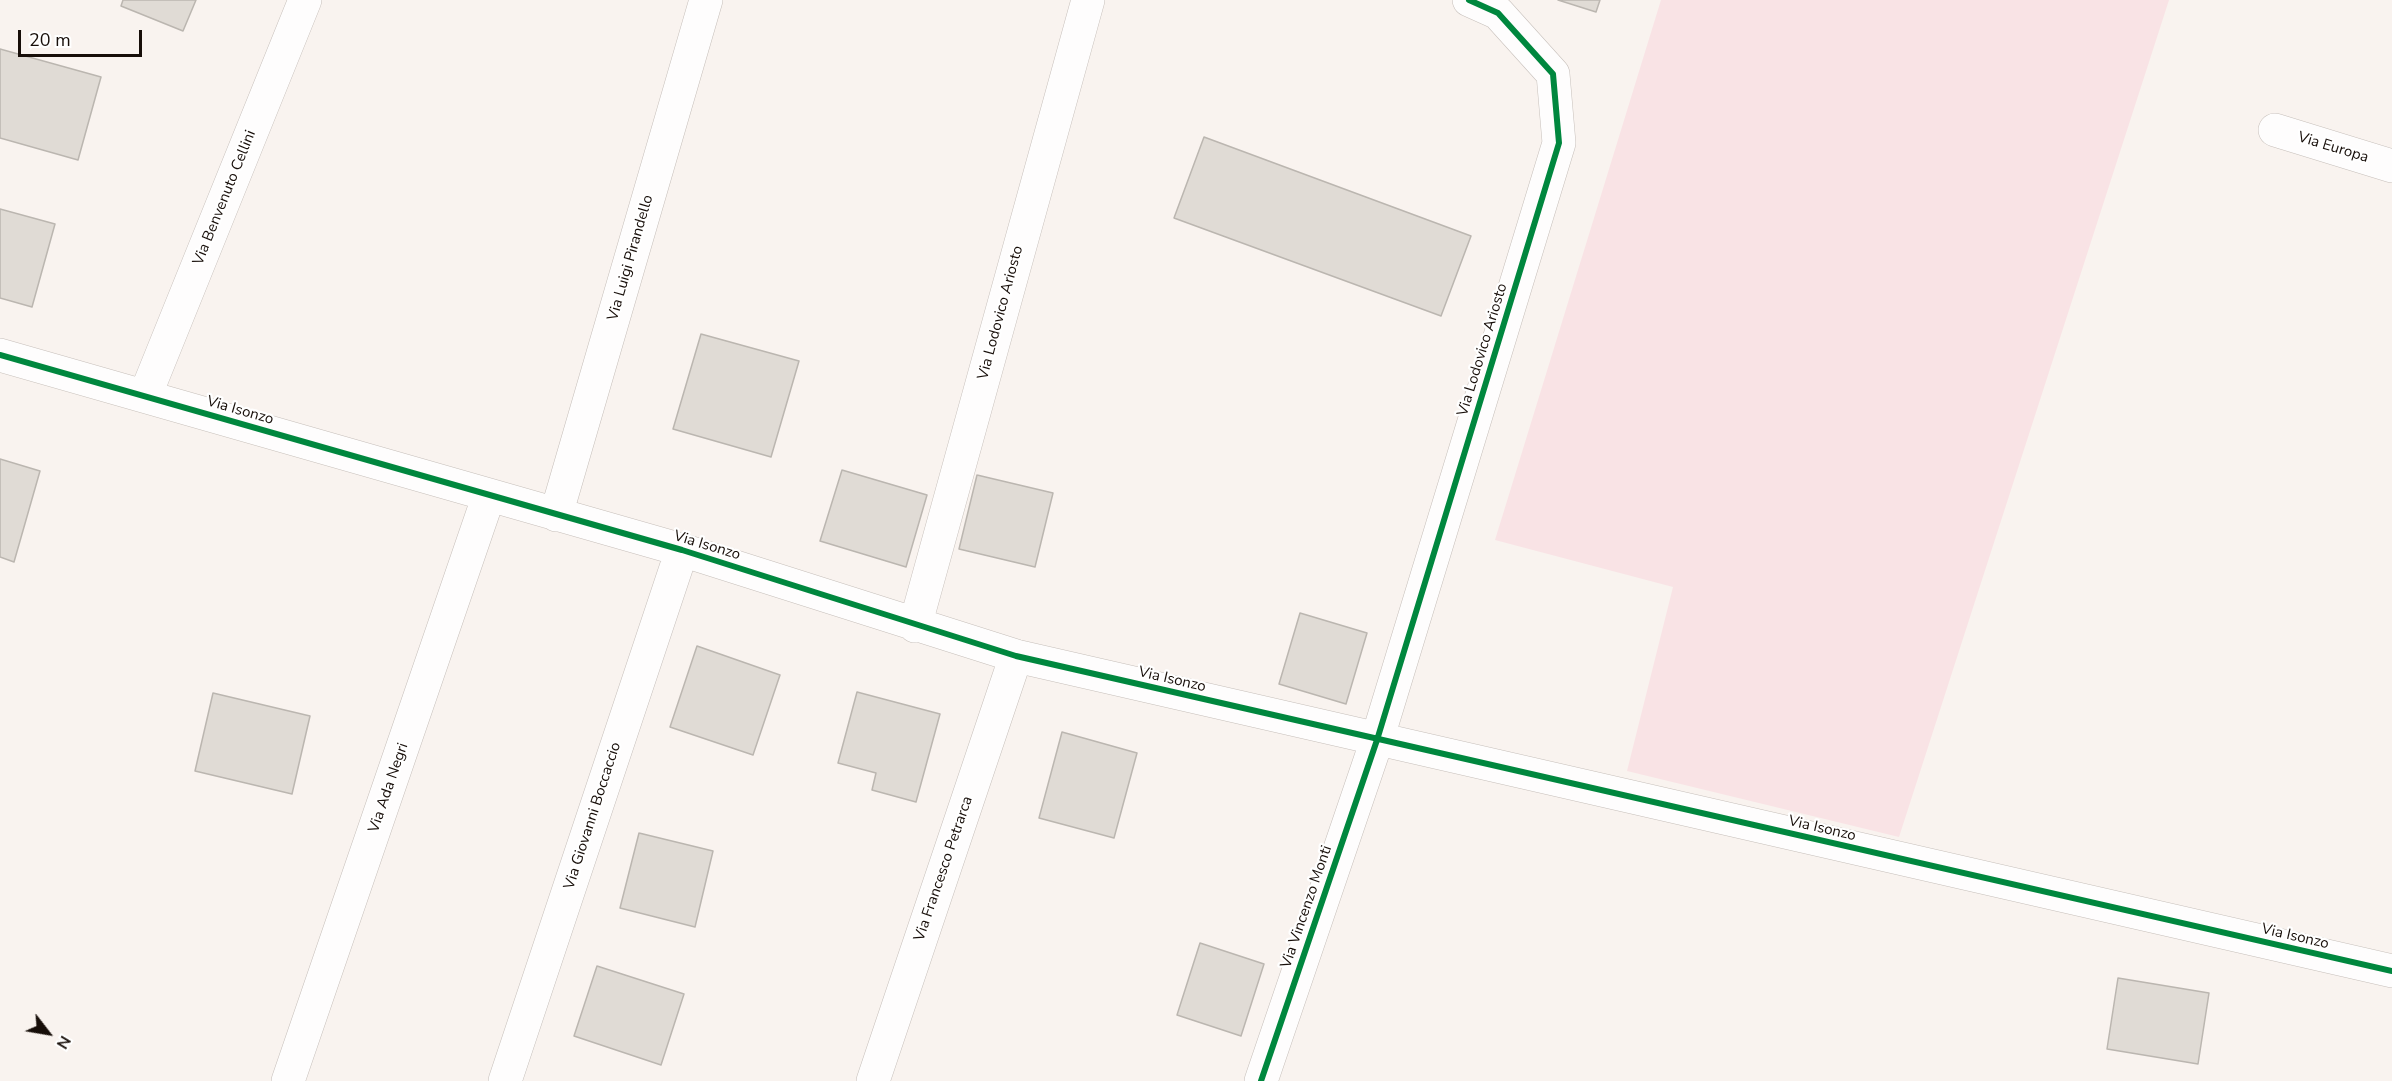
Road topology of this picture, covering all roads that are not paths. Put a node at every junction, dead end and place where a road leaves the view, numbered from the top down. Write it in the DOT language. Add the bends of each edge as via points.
graph roads {
  1 [pos="305,0"];
  2 [pos="706,0"];
  3 [pos="1088,0"];
  4 [pos="1469,0"];
  5 [pos="2275,130"];
  6 [pos="2392,166"];
  7 [pos="0,355"];
  8 [pos="145,396"];
  9 [pos="489,495"];
  10 [pos="556,515"];
  11 [pos="682,550"];
  12 [pos="915,626"];
  13 [pos="1016,656"];
  14 [pos="1377,740"];
  15 [pos="2392,971"];
  16 [pos="288,1081"];
  17 [pos="505,1081"];
  18 [pos="873,1081"];
  19 [pos="1261,1081"];
  1 -- 8 [label="street, Via Benvenuto Cellini"];
  2 -- 10 [label="street, Via Luigi Pirandello"];
  3 -- 12 [label="street, Via Lodovico Ariosto"];
  4 -- 14 [label="street, Via Lodovico Ariosto" via="1498,13 1554,74 1559,143"];
  5 -- 6 [label="street, Via Europa"];
  7 -- 8 [label="street, Via Isonzo"];
  8 -- 9 [label="street, Via Isonzo"];
  9 -- 10 [label="street, Via Isonzo"];
  9 -- 16 [label="street, Via Ada Negri"];
  10 -- 11 [label="street, Via Isonzo"];
  11 -- 12 [label="street, Via Isonzo"];
  11 -- 17 [label="street, Via Giovanni Boccaccio"];
  12 -- 13 [label="street, Via Isonzo"];
  13 -- 14 [label="street, Via Isonzo"];
  13 -- 18 [label="street, Via Francesco Petrarca"];
  14 -- 15 [label="street, Via Isonzo"];
  14 -- 19 [label="street, Via Vincenzo Monti"];
}
